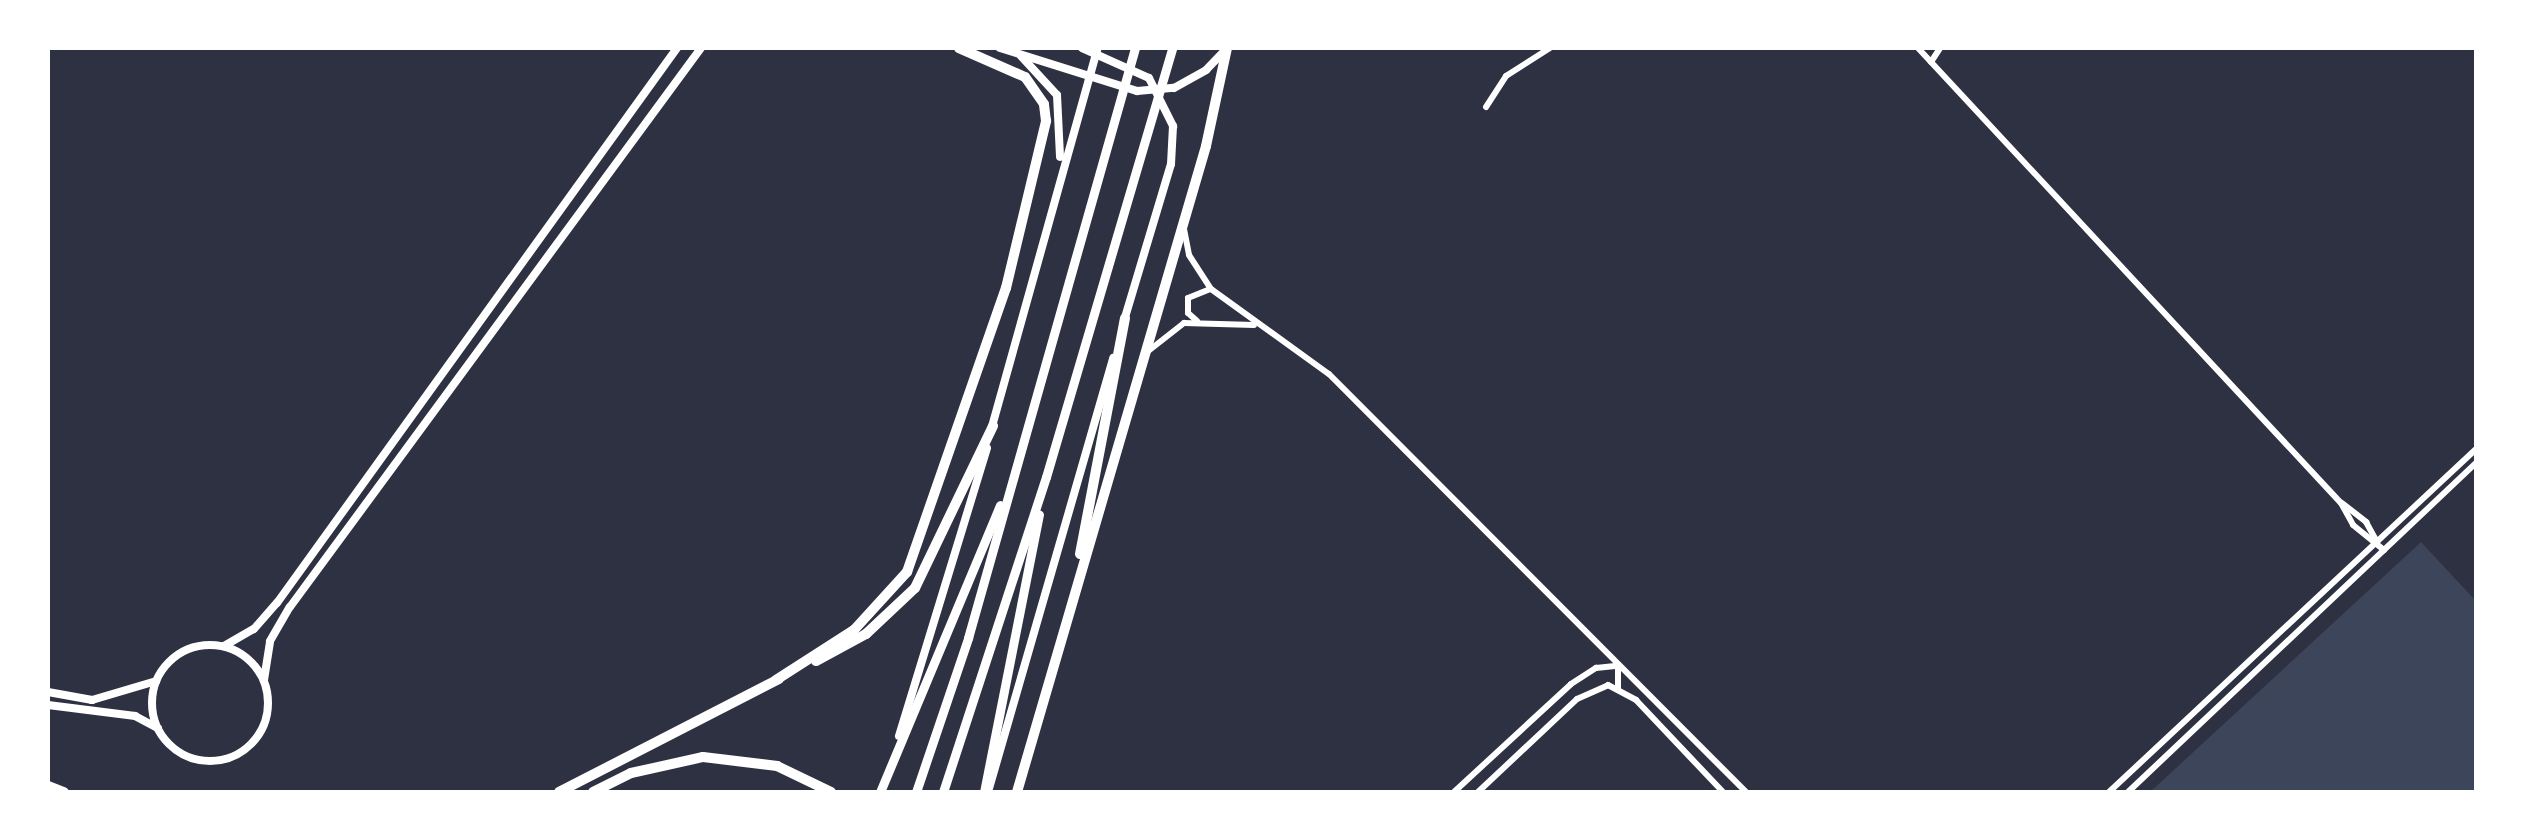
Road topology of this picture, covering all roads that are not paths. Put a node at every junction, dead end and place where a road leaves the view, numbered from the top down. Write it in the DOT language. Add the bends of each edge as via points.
graph roads {
  1 [pos="678,48"];
  2 [pos="702,48"];
  3 [pos="959,48"];
  4 [pos="1000,48"];
  5 [pos="1082,48"];
  6 [pos="1135,48"];
  7 [pos="1172,48"];
  8 [pos="1227,48"];
  9 [pos="1550,48"];
  10 [pos="1918,48"];
  11 [pos="1940,48"];
  12 [pos="1097,50"];
  13 [pos="1018,54"];
  14 [pos="1931,62"];
  15 [pos="1089,76"];
  16 [pos="1159,91"];
  17 [pos="1486,108"];
  18 [pos="1058,176"];
  19 [pos="1183,222"];
  20 [pos="1211,289"];
  21 [pos="1125,318"];
  22 [pos="1198,322"];
  23 [pos="1260,326"];
  24 [pos="1144,355"];
  25 [pos="992,426"];
  26 [pos="2476,449"];
  27 [pos="2476,463"];
  28 [pos="1016,470"];
  29 [pos="1046,477"];
  30 [pos="2377,542"];
  31 [pos="2384,550"];
  32 [pos="1080,565"];
  33 [pos="224,646"];
  34 [pos="1618,666"];
  35 [pos="264,680"];
  36 [pos="776,680"];
  37 [pos="156,681"];
  38 [pos="1618,688"];
  39 [pos="48,692"];
  40 [pos="48,705"];
  41 [pos="158,728"];
  42 [pos="48,786"];
  43 [pos="64,792"];
  44 [pos="559,792"];
  45 [pos="592,792"];
  46 [pos="831,792"];
  47 [pos="880,792"];
  48 [pos="916,792"];
  49 [pos="943,792"];
  50 [pos="986,792"];
  51 [pos="1017,792"];
  52 [pos="1454,792"];
  53 [pos="1478,792"];
  54 [pos="1723,792"];
  55 [pos="1746,792"];
  56 [pos="2109,792"];
  57 [pos="2128,792"];
  1 -- 33 [label="street" via="276,603 254,630"];
  2 -- 35 [label="street" via="290,606 270,641"];
  3 -- 36 [label="highway" via="1024,77 1044,104 1046,121 1006,288 907,572 854,630"];
  4 -- 13 [label="street"];
  5 -- 12 [label="street"];
  6 -- 28 [label="main road"];
  7 -- 29 [label="main road"];
  8 -- 16 [label="street" via="1206,70"];
  8 -- 19 [label="highway"];
  9 -- 17 [label="street" via="1506,76"];
  10 -- 14 [label="street"];
  11 -- 14 [label="street"];
  12 -- 15 [label="street"];
  12 -- 16 [label="street"];
  13 -- 15 [label="street"];
  13 -- 18 [label="street" via="1050,83 1062,108"];
  14 -- 30 [label="street" via="2341,503 2353,525"];
  15 -- 16 [label="street"];
  15 -- 18 [label="street"];
  16 -- 21 [label="street" via="1174,148"];
  18 -- 25 [label="street"];
  19 -- 20 [label="street" via="1190,255"];
  19 -- 24 [label="highway"];
  20 -- 22 [label="street" via="1187,301"];
  20 -- 23 [label="street"];
  21 -- 32 [label="highway" via="1080,534"];
  21 -- 50 [label="street"];
  22 -- 23 [label="street"];
  22 -- 24 [label="street" via="1164,334"];
  23 -- 34 [label="street" via="1329,374"];
  24 -- 32 [label="highway"];
  25 -- 36 [label="highway" via="915,588 866,634"];
  25 -- 47 [label="street"];
  26 -- 30 [label="street"];
  27 -- 31 [label="street"];
  28 -- 47 [label="main road"];
  28 -- 48 [label="main road"];
  29 -- 49 [label="main road"];
  29 -- 50 [label="main road"];
  30 -- 31 [label="street"];
  30 -- 56 [label="street"];
  31 -- 57 [label="street"];
  32 -- 51 [label="highway"];
  33 -- 35 [label="street" via="248,658"];
  33 -- 37 [label="street" via="180,653"];
  34 -- 38 [label="street"];
  34 -- 52 [label="street" via="1596,668 1571,684"];
  34 -- 55 [label="street"];
  35 -- 41 [label="street" via="268,711 261,731 230,758 188,757"];
  36 -- 44 [label="highway"];
  37 -- 39 [label="street" via="92,700"];
  37 -- 41 [label="street"];
  38 -- 53 [label="street" via="1599,686 1577,700"];
  38 -- 54 [label="street"];
  40 -- 41 [label="street" via="135,716"];
  42 -- 43 [label="highway"];
  45 -- 46 [label="highway" via="631,772 704,757 777,766"];
}
